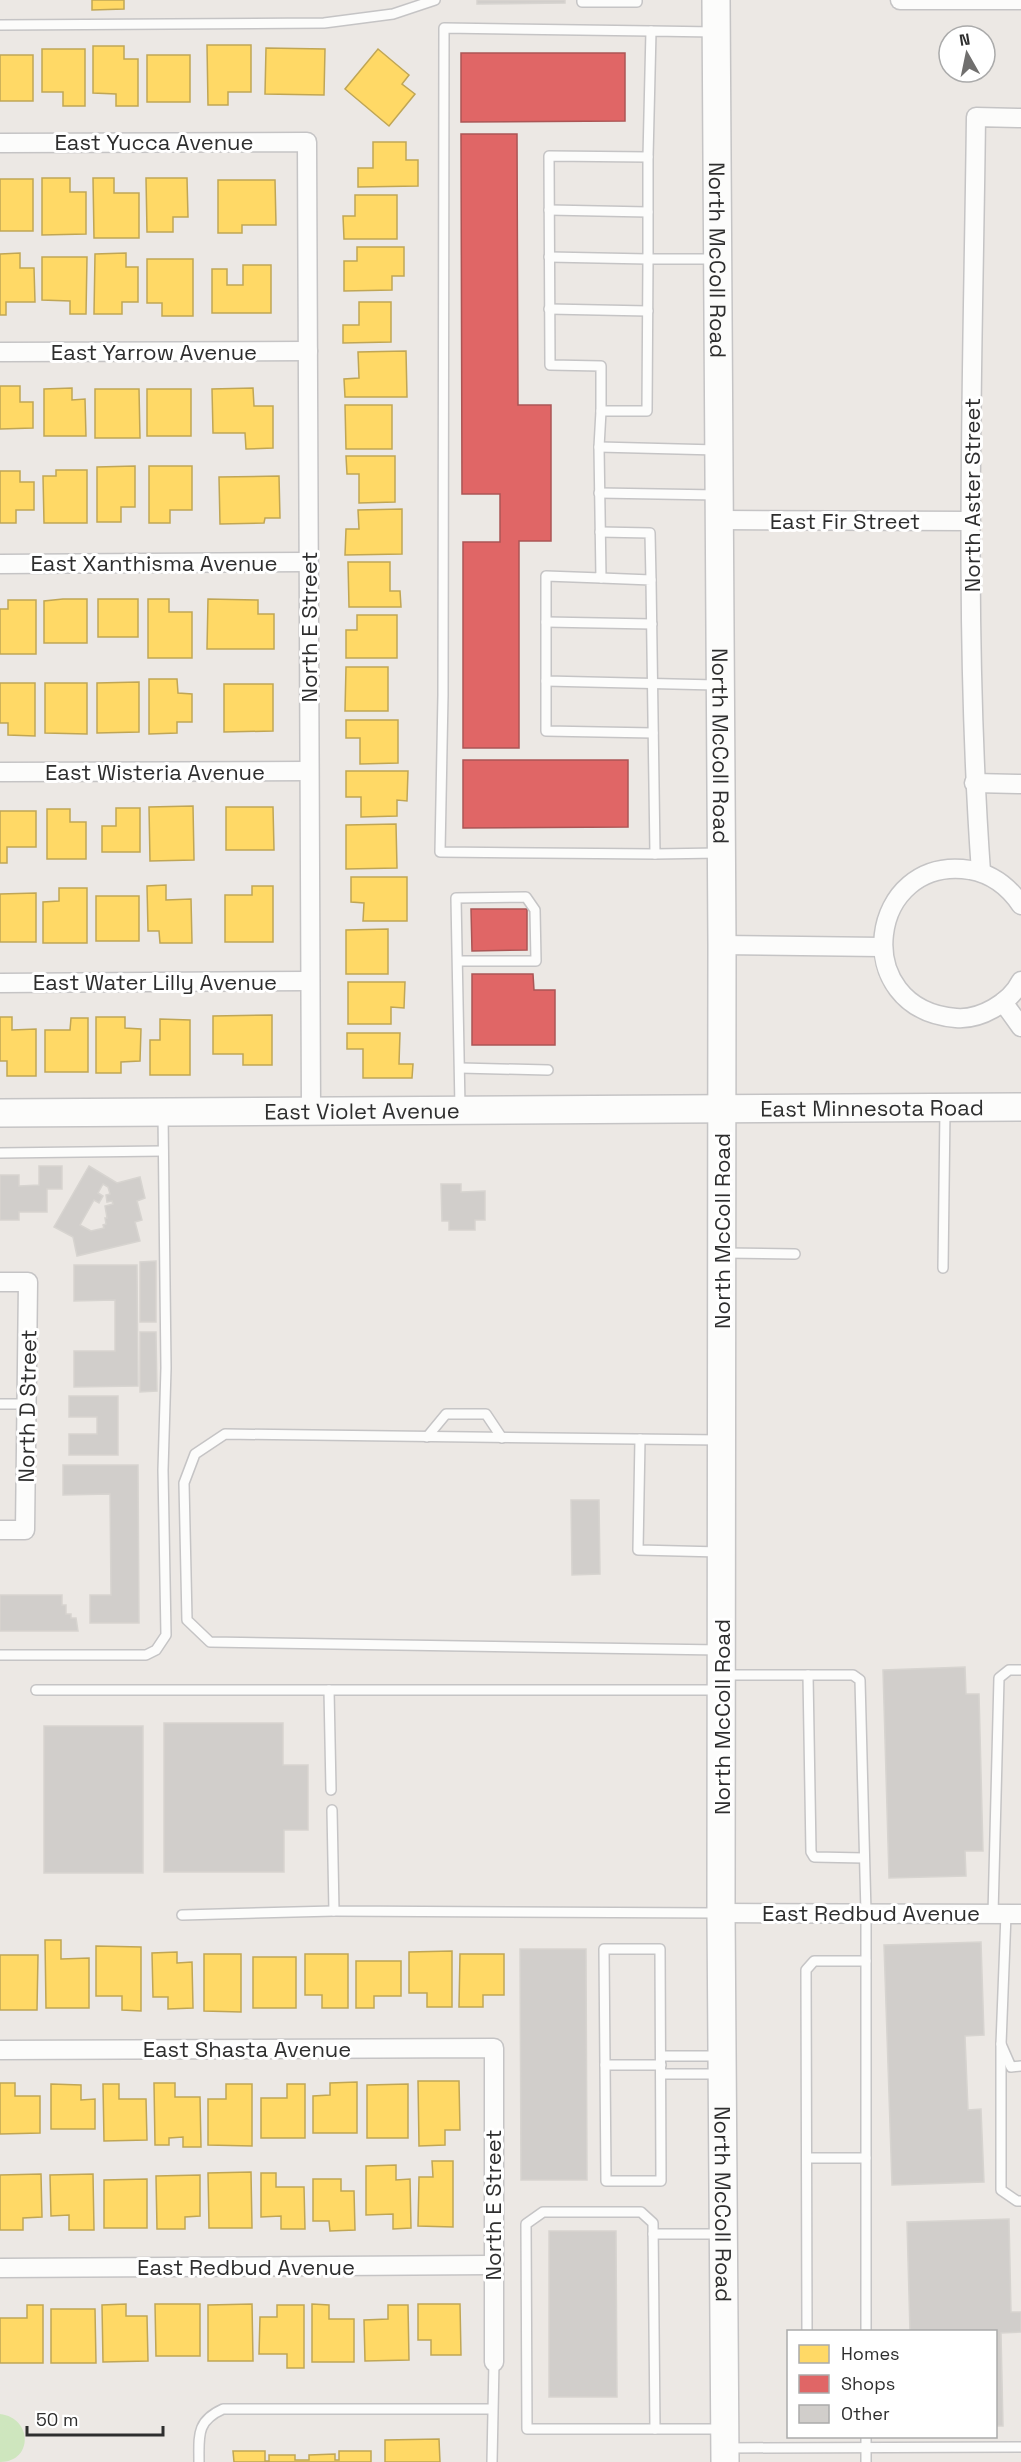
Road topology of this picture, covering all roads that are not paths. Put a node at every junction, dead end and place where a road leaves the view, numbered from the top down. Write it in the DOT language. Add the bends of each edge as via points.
graph roads {
  1 [pos="435,0"];
  2 [pos="582,0"];
  3 [pos="637,0"];
  4 [pos="716,0"];
  5 [pos="900,0"];
  6 [pos="1021,0"];
  7 [pos="0,25"];
  8 [pos="651,31"];
  9 [pos="717,32"];
  10 [pos="1021,118"];
  11 [pos="308,142"];
  12 [pos="0,143"];
  13 [pos="648,157"];
  14 [pos="549,210"];
  15 [pos="648,212"];
  16 [pos="549,257"];
  17 [pos="648,259"];
  18 [pos="718,259"];
  19 [pos="549,309"];
  20 [pos="648,311"];
  21 [pos="308,351"];
  22 [pos="0,352"];
  23 [pos="601,411"];
  24 [pos="598,447"];
  25 [pos="719,450"];
  26 [pos="599,493"];
  27 [pos="719,508"];
  28 [pos="971,521"];
  29 [pos="600,532"];
  30 [pos="309,562"];
  31 [pos="0,564"];
  32 [pos="601,578"];
  33 [pos="651,580"];
  34 [pos="546,622"];
  35 [pos="652,624"];
  36 [pos="546,681"];
  37 [pos="652,683"];
  38 [pos="720,685"];
  39 [pos="653,734"];
  40 [pos="309,771"];
  41 [pos="0,772"];
  42 [pos="974,783"];
  43 [pos="1021,784"];
  44 [pos="655,854"];
  45 [pos="722,854"];
  46 [pos="981,872"];
  47 [pos="1019,899"];
  48 [pos="722,945"];
  49 [pos="881,947"];
  50 [pos="458,961"];
  51 [pos="310,981"];
  52 [pos="0,983"];
  53 [pos="1020,985"];
  54 [pos="1003,1002"];
  55 [pos="1021,1027"];
  56 [pos="460,1068"];
  57 [pos="548,1070"];
  58 [pos="945,1107"];
  59 [pos="1021,1107"];
  60 [pos="723,1108"];
  61 [pos="460,1110"];
  62 [pos="311,1111"];
  63 [pos="163,1112"];
  64 [pos="0,1113"];
  65 [pos="163,1151"];
  66 [pos="0,1153"];
  67 [pos="723,1253"];
  68 [pos="795,1254"];
  69 [pos="943,1268"];
  70 [pos="0,1282"];
  71 [pos="0,1404"];
  72 [pos="27,1404"];
  73 [pos="427,1437"];
  74 [pos="502,1438"];
  75 [pos="640,1439"];
  76 [pos="722,1440"];
  77 [pos="0,1530"];
  78 [pos="722,1552"];
  79 [pos="0,1655"];
  80 [pos="1021,1670"];
  81 [pos="722,1672"];
  82 [pos="808,1675"];
  83 [pos="36,1690"];
  84 [pos="329,1690"];
  85 [pos="331,1790"];
  86 [pos="332,1810"];
  87 [pos="864,1858"];
  88 [pos="334,1911"];
  89 [pos="722,1913"];
  90 [pos="866,1913"];
  91 [pos="1006,1914"];
  92 [pos="182,1915"];
  93 [pos="866,1961"];
  94 [pos="1001,2044"];
  95 [pos="494,2048"];
  96 [pos="0,2050"];
  97 [pos="605,2065"];
  98 [pos="661,2065"];
  99 [pos="723,2065"];
  100 [pos="1021,2066"];
  101 [pos="807,2158"];
  102 [pos="866,2158"];
  103 [pos="1021,2201"];
  104 [pos="653,2234"];
  105 [pos="724,2234"];
  106 [pos="492,2265"];
  107 [pos="0,2268"];
  108 [pos="807,2330"];
  109 [pos="866,2330"];
  110 [pos="494,2362"];
  111 [pos="491,2409"];
  112 [pos="655,2429"];
  113 [pos="866,2438"];
  114 [pos="724,2446"];
  115 [pos="1021,2447"];
  116 [pos="866,2448"];
  117 [pos="199,2462"];
  118 [pos="492,2462"];
  119 [pos="866,2462"];
  1 -- 7 [label="lane" via="393,14 324,23"];
  2 -- 3 [label="lane"];
  4 -- 9 [label="main road, North McColl Road"];
  5 -- 6 [label="street"];
  8 -- 9 [label="lane"];
  8 -- 13 [label="lane"];
  8 -- 44 [label="lane" via="444,28 440,852"];
  9 -- 18 [label="main road, North McColl Road"];
  10 -- 28 [label="street, North Aster Street" via="975,117"];
  11 -- 12 [label="street, East Yucca Avenue"];
  11 -- 21 [label="street, North E Street"];
  13 -- 14 [label="lane" via="549,156"];
  13 -- 15 [label="lane"];
  14 -- 15 [label="lane"];
  14 -- 16 [label="lane"];
  15 -- 17 [label="lane"];
  16 -- 17 [label="lane"];
  16 -- 19 [label="lane"];
  17 -- 18 [label="lane"];
  17 -- 20 [label="lane"];
  18 -- 25 [label="main road, North McColl Road"];
  19 -- 20 [label="lane"];
  19 -- 23 [label="lane" via="550,365 600,366"];
  20 -- 23 [label="lane" via="647,411"];
  21 -- 22 [label="street, East Yarrow Avenue"];
  21 -- 30 [label="street, North E Street"];
  23 -- 24 [label="lane"];
  24 -- 25 [label="lane"];
  24 -- 26 [label="lane"];
  25 -- 27 [label="main road, North McColl Road"];
  26 -- 27 [label="lane"];
  26 -- 29 [label="lane"];
  27 -- 28 [label="street, East Fir Street"];
  27 -- 38 [label="main road, North McColl Road"];
  28 -- 42 [label="street, North Aster Street"];
  29 -- 32 [label="lane"];
  29 -- 33 [label="lane" via="650,533"];
  30 -- 31 [label="street, East Xanthisma Avenue"];
  30 -- 40 [label="street, North E Street"];
  32 -- 33 [label="lane"];
  32 -- 34 [label="lane" via="546,576"];
  33 -- 35 [label="lane"];
  34 -- 35 [label="lane"];
  34 -- 36 [label="lane"];
  35 -- 37 [label="lane"];
  36 -- 37 [label="lane"];
  36 -- 39 [label="lane" via="546,730"];
  37 -- 38 [label="lane"];
  37 -- 39 [label="lane"];
  38 -- 45 [label="main road, North McColl Road"];
  39 -- 44 [label="lane"];
  40 -- 41 [label="street, East Wisteria Avenue"];
  40 -- 51 [label="street, North E Street"];
  42 -- 43 [label="street"];
  42 -- 46 [label="street, North Aster Street"];
  44 -- 45 [label="lane"];
  45 -- 48 [label="main road, North McColl Road"];
  46 -- 47 [label="street"];
  46 -- 49 [label="street" via="957,868 933,872 911,884 889,912"];
  48 -- 49 [label="street"];
  48 -- 60 [label="main road, North McColl Road"];
  49 -- 54 [label="street" via="886,970 898,990 915,1006 936,1015 960,1018 983,1014"];
  50 -- 50 [label="lane" via="456,898 526,897 535,910 536,961"];
  50 -- 56 [label="lane"];
  51 -- 52 [label="street, East Water Lilly Avenue"];
  51 -- 62 [label="street, North E Street"];
  53 -- 54 [label="street"];
  54 -- 55 [label="street"];
  56 -- 57 [label="lane"];
  56 -- 61 [label="lane"];
  58 -- 59 [label="main road, East Minnesota Road"];
  58 -- 60 [label="main road, East Minnesota Road"];
  58 -- 69 [label="lane"];
  60 -- 61 [label="main road, East Violet Avenue"];
  60 -- 67 [label="main road, North McColl Road"];
  61 -- 62 [label="main road, East Violet Avenue"];
  62 -- 63 [label="main road, East Violet Avenue"];
  63 -- 64 [label="main road, East Violet Avenue"];
  63 -- 65 [label="lane"];
  65 -- 66 [label="lane"];
  65 -- 79 [label="lane" via="166,1635 156,1650 146,1654"];
  67 -- 68 [label="lane"];
  67 -- 76 [label="main road, North McColl Road"];
  70 -- 72 [label="street, North D Street" via="28,1282"];
  71 -- 72 [label="lane"];
  72 -- 77 [label="street, North D Street" via="25,1530"];
  73 -- 74 [label="lane"];
  73 -- 74 [label="lane" via="446,1414 486,1414"];
  73 -- 81 [label="lane" via="225,1434 195,1454 184,1483 188,1620 210,1642"];
  74 -- 75 [label="lane"];
  75 -- 76 [label="lane"];
  75 -- 78 [label="lane" via="638,1550"];
  76 -- 78 [label="main road, North McColl Road"];
  78 -- 81 [label="main road, North McColl Road"];
  80 -- 91 [label="lane" via="1009,1671 999,1678"];
  81 -- 82 [label="lane"];
  81 -- 84 [label="lane"];
  81 -- 89 [label="main road, North McColl Road"];
  82 -- 87 [label="lane" via="854,1675 860,1680"];
  82 -- 87 [label="lane" via="811,1852 814,1857"];
  83 -- 84 [label="lane"];
  84 -- 85 [label="lane"];
  86 -- 88 [label="lane"];
  87 -- 90 [label="lane"];
  88 -- 89 [label="lane"];
  88 -- 92 [label="lane"];
  89 -- 90 [label="street, East Redbud Avenue"];
  89 -- 99 [label="main road, North McColl Road"];
  90 -- 91 [label="street, East Redbud Avenue"];
  90 -- 93 [label="lane"];
  91 -- 94 [label="lane"];
  93 -- 101 [label="lane" via="814,1961 806,1970"];
  93 -- 102 [label="lane"];
  94 -- 100 [label="lane" via="1011,2067"];
  94 -- 103 [label="lane" via="1001,2190"];
  95 -- 96 [label="street, East Shasta Avenue"];
  95 -- 106 [label="street, North E Street"];
  97 -- 98 [label="lane"];
  97 -- 98 [label="lane" via="604,1949 660,1949"];
  97 -- 98 [label="lane" via="606,2181 662,2181"];
  98 -- 99 [label="lane"];
  98 -- 99 [label="lane"];
  99 -- 105 [label="main road, North McColl Road"];
  101 -- 102 [label="lane"];
  101 -- 108 [label="lane"];
  102 -- 109 [label="lane"];
  104 -- 105 [label="lane"];
  104 -- 112 [label="lane"];
  104 -- 112 [label="lane" via="653,2223 641,2212 543,2212 526,2224 527,2429"];
  105 -- 114 [label="main road, North McColl Road"];
  106 -- 107 [label="street, East Redbud Avenue"];
  106 -- 110 [label="street, North E Street"];
  110 -- 111 [label="lane"];
  111 -- 117 [label="lane" via="223,2409 202,2425"];
  111 -- 118 [label="lane"];
  112 -- 114 [label="lane"];
  113 -- 116 [label="lane"];
  114 -- 116 [label="lane"];
  115 -- 116 [label="lane"];
  116 -- 119 [label="lane"];
}
